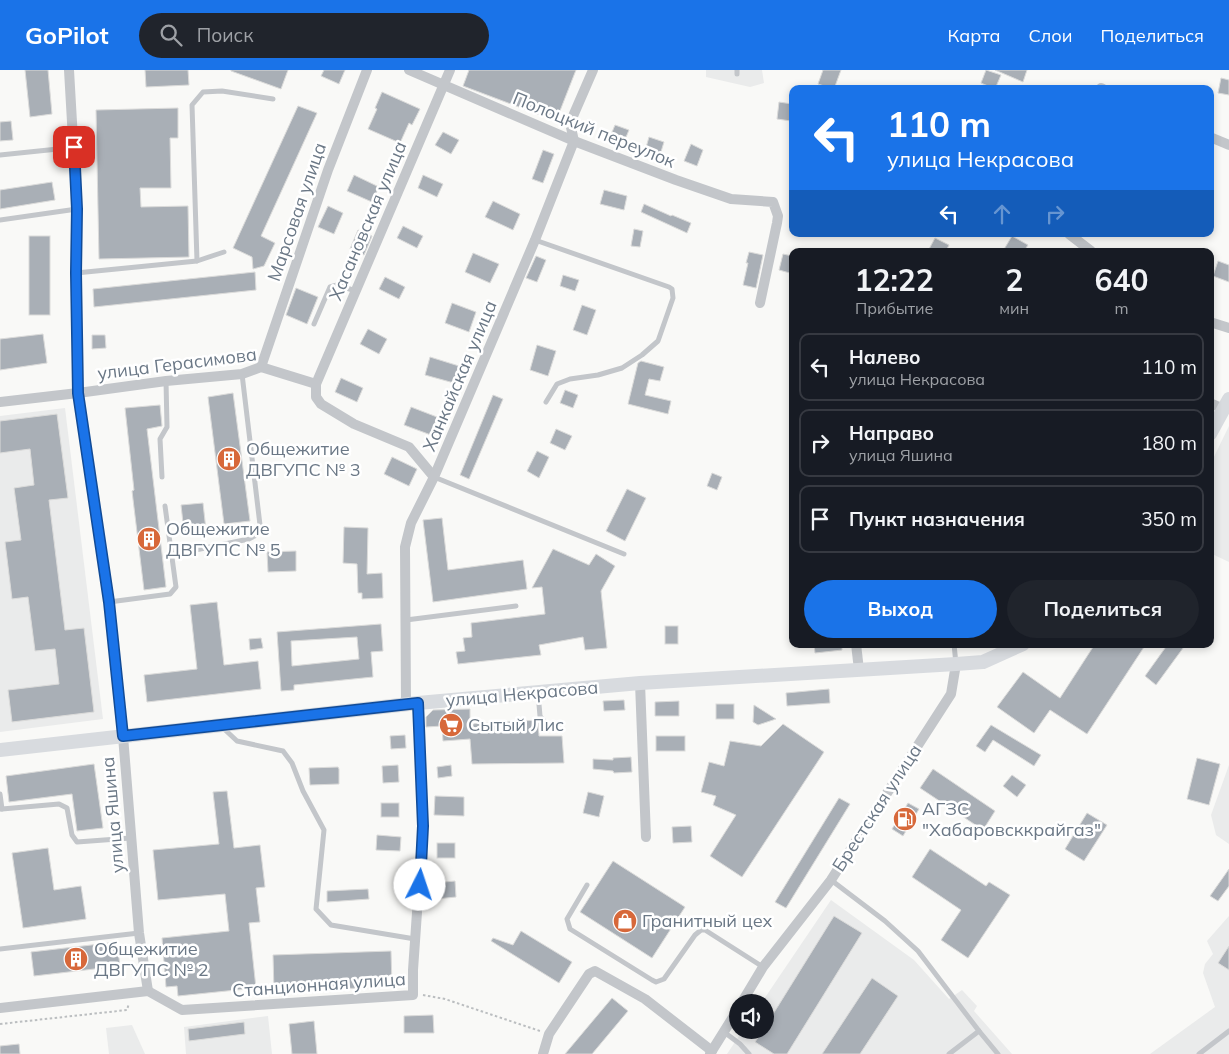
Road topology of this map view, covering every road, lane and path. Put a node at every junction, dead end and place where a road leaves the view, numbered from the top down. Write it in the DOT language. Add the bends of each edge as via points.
graph roads {
  1 [pos="69,70"];
  2 [pos="367,70"];
  3 [pos="450,70"];
  4 [pos="593,70"];
  5 [pos="415,71"];
  6 [pos="442,86"];
  7 [pos="273,99"];
  8 [pos="1214,139"];
  9 [pos="574,142"];
  10 [pos="1229,146"];
  11 [pos="58,149"];
  12 [pos="0,155"];
  13 [pos="77,209"];
  14 [pos="0,220"];
  15 [pos="1073,237"];
  16 [pos="535,240"];
  17 [pos="1087,248"];
  18 [pos="224,252"];
  19 [pos="197,261"];
  20 [pos="76,273"];
  21 [pos="356,291"];
  22 [pos="760,303"];
  23 [pos="1214,323"];
  24 [pos="314,324"];
  25 [pos="1229,328"];
  26 [pos="261,367"];
  27 [pos="242,374"];
  28 [pos="166,381"];
  29 [pos="316,384"];
  30 [pos="78,393"];
  31 [pos="0,402"];
  32 [pos="546,402"];
  33 [pos="1214,403"];
  34 [pos="1227,404"];
  35 [pos="1214,427"];
  36 [pos="162,477"];
  37 [pos="434,477"];
  38 [pos="165,506"];
  39 [pos="624,554"];
  40 [pos="172,555"];
  41 [pos="109,602"];
  42 [pos="516,606"];
  43 [pos="406,620"];
  44 [pos="856,648"];
  45 [pos="954,648"];
  46 [pos="1014,648"];
  47 [pos="956,664"];
  48 [pos="859,670"];
  49 [pos="640,683"];
  50 [pos="538,692"];
  51 [pos="412,703"];
  52 [pos="220,725"];
  53 [pos="550,728"];
  54 [pos="123,736"];
  55 [pos="0,750"];
  56 [pos="0,794"];
  57 [pos="1,809"];
  58 [pos="646,837"];
  59 [pos="132,838"];
  60 [pos="831,880"];
  61 [pos="587,885"];
  62 [pos="139,933"];
  63 [pos="415,939"];
  64 [pos="0,950"];
  65 [pos="763,967"];
  66 [pos="148,991"];
  67 [pos="747,994"];
  68 [pos="413,995"];
  69 [pos="0,1008"];
  70 [pos="127,1010"];
  71 [pos="729,1023"];
  72 [pos="0,1024"];
  73 [pos="724,1031"];
  74 [pos="1229,1031"];
  75 [pos="979,1032"];
  76 [pos="549,1034"];
  77 [pos="711,1053"];
  78 [pos="543,1054"];
  79 [pos="749,1054"];
  80 [pos="949,1054"];
  81 [pos="998,1054"];
  82 [pos="1200,1054"];
  1 -- 13 [label="street, улица Яшина"];
  2 -- 26 [label="street, Марсовая улица" via="328,170"];
  3 -- 6 [label="street, Хасановская улица"];
  4 -- 9 [label="street, Ханкайская улица" via="570,123"];
  5 -- 6 [label="street, Полоцкий переулок"];
  6 -- 9 [label="street, Полоцкий переулок"];
  6 -- 21 [label="street, Хасановская улица"];
  7 -- 19 [label="lane" via="222,91 203,92 192,105"];
  8 -- 10 [label="street"];
  9 -- 16 [label="street, Ханкайская улица"];
  9 -- 22 [label="street, Полоцкий переулок" via="731,199 773,202 778,216"];
  11 -- 12 [label="lane"];
  13 -- 14 [label="lane"];
  13 -- 20 [label="street, улица Яшина"];
  15 -- 17 [label="street"];
  16 -- 32 [label="lane" via="669,287 674,293 658,341 642,355 622,368 557,384"];
  16 -- 37 [label="street, Ханкайская улица"];
  18 -- 19 [label="lane"];
  19 -- 20 [label="lane"];
  20 -- 30 [label="street, улица Яшина"];
  21 -- 24 [label="lane" via="337,285 330,287"];
  21 -- 29 [label="street, Хасановская улица"];
  23 -- 25 [label="street"];
  26 -- 27 [label="street, улица Герасимова"];
  26 -- 29 [label="street, улица Герасимова"];
  27 -- 28 [label="street, улица Герасимова"];
  27 -- 40 [label="lane" via="260,525 258,532 249,539"];
  28 -- 30 [label="street, улица Герасимова"];
  28 -- 36 [label="lane" via="167,427 160,439"];
  29 -- 37 [label="street" via="316,397 322,404 354,424 409,447"];
  30 -- 31 [label="street, улица Герасимова"];
  30 -- 41 [label="street, улица Яшина"];
  33 -- 34 [label="street"];
  34 -- 35 [label="street"];
  37 -- 39 [label="lane"];
  37 -- 43 [label="street, Ханкайская улица" via="407,536"];
  38 -- 40 [label="lane"];
  40 -- 41 [label="lane" via="176,587 170,594"];
  41 -- 54 [label="street, улица Яшина"];
  42 -- 43 [label="lane"];
  43 -- 51 [label="street, Ханкайская улица"];
  44 -- 48 [label="street"];
  45 -- 47 [label="lane"];
  46 -- 47 [label="street" via="983,662"];
  47 -- 48 [label="street, улица Некрасова"];
  47 -- 60 [label="street, Брестская улица" via="951,694"];
  48 -- 49 [label="street, улица Некрасова"];
  49 -- 50 [label="street, улица Некрасова"];
  49 -- 58 [label="street"];
  50 -- 51 [label="street, улица Некрасова"];
  50 -- 53 [label="lane" via="540,716"];
  51 -- 52 [label="street, улица Некрасова"];
  51 -- 63 [label="street, Ханкайская улица" via="423,826"];
  52 -- 54 [label="street, улица Некрасова"];
  52 -- 63 [label="lane" via="237,741 283,751 292,762 324,830 316,909 331,925"];
  54 -- 55 [label="street, улица Некрасова"];
  54 -- 59 [label="street, улица Яшина"];
  56 -- 57 [label="lane"];
  57 -- 59 [label="lane" via="59,804 67,808 72,836 77,842"];
  59 -- 62 [label="street, улица Яшина"];
  60 -- 65 [label="street, Брестская улица"];
  60 -- 75 [label="lane" via="918,951"];
  61 -- 65 [label="lane" via="567,919 570,929 656,982 664,979 701,930"];
  62 -- 64 [label="lane"];
  62 -- 66 [label="street, улица Яшина"];
  63 -- 68 [label="street, Ханкайская улица"];
  65 -- 67 [label="street, Брестская улица"];
  66 -- 68 [label="street, Станционная улица" via="182,1010"];
  66 -- 69 [label="street"];
  68 -- 76 [label="path, Станционная улица" via="445,999"];
  70 -- 72 [label="path"];
  71 -- 73 [label="street"];
  73 -- 77 [label="street"];
  73 -- 79 [label="lane"];
  74 -- 82 [label="lane"];
  75 -- 80 [label="lane"];
  75 -- 81 [label="lane"];
  76 -- 77 [label="street" via="589,974 595,971 645,999"];
  76 -- 78 [label="street"];
}
